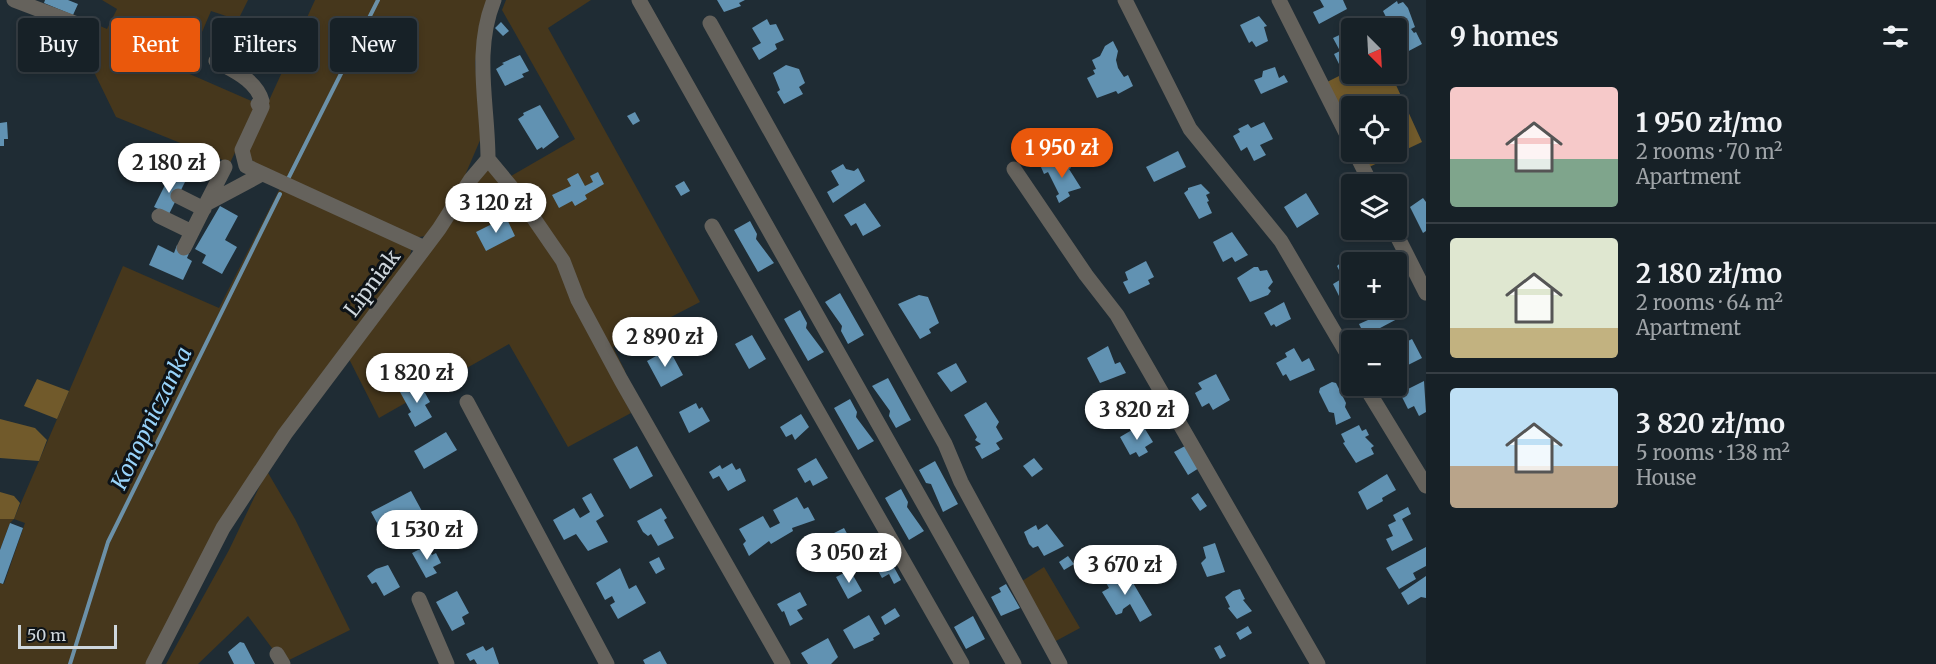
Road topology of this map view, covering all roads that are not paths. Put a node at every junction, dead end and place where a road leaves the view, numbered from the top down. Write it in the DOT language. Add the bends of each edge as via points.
graph roads {
  1 [pos="14,0"];
  2 [pos="494,0"];
  3 [pos="639,0"];
  4 [pos="1125,0"];
  5 [pos="1279,0"];
  6 [pos="61,18"];
  7 [pos="710,23"];
  8 [pos="236,72"];
  9 [pos="1341,123"];
  10 [pos="488,159"];
  11 [pos="225,167"];
  12 [pos="1014,169"];
  13 [pos="260,174"];
  14 [pos="178,196"];
  15 [pos="205,207"];
  16 [pos="159,216"];
  17 [pos="712,226"];
  18 [pos="192,232"];
  19 [pos="1399,240"];
  20 [pos="184,248"];
  21 [pos="425,248"];
  22 [pos="1426,293"];
  23 [pos="1341,343"];
  24 [pos="1371,396"];
  25 [pos="467,402"];
  26 [pos="1426,486"];
  27 [pos="418,599"];
  28 [pos="153,664"];
  29 [pos="447,664"];
  30 [pos="607,664"];
  31 [pos="783,664"];
  32 [pos="962,664"];
  33 [pos="1014,664"];
  34 [pos="1060,664"];
  35 [pos="1318,664"];
  1 -- 6 [label="street"];
  2 -- 10 [label="street" via="481,60"];
  3 -- 33 [label="street"];
  4 -- 23 [label="street" via="1190,129 1281,241"];
  5 -- 9 [label="street"];
  7 -- 34 [label="street" via="945,444 965,490"];
  8 -- 13 [label="street" via="260,93 262,101 242,150 246,166"];
  10 -- 21 [label="street, Lipniak"];
  10 -- 31 [label="street" via="531,212 563,261 578,300 621,380"];
  11 -- 15 [label="street"];
  12 -- 35 [label="street" via="1117,315"];
  13 -- 15 [label="street"];
  13 -- 21 [label="street"];
  14 -- 15 [label="street"];
  15 -- 18 [label="street"];
  16 -- 18 [label="street"];
  17 -- 32 [label="street"];
  18 -- 20 [label="street"];
  19 -- 22 [label="street"];
  21 -- 28 [label="street, Lipniak" via="285,434 223,528"];
  24 -- 26 [label="street"];
  25 -- 30 [label="street"];
  27 -- 29 [label="street"];
}
